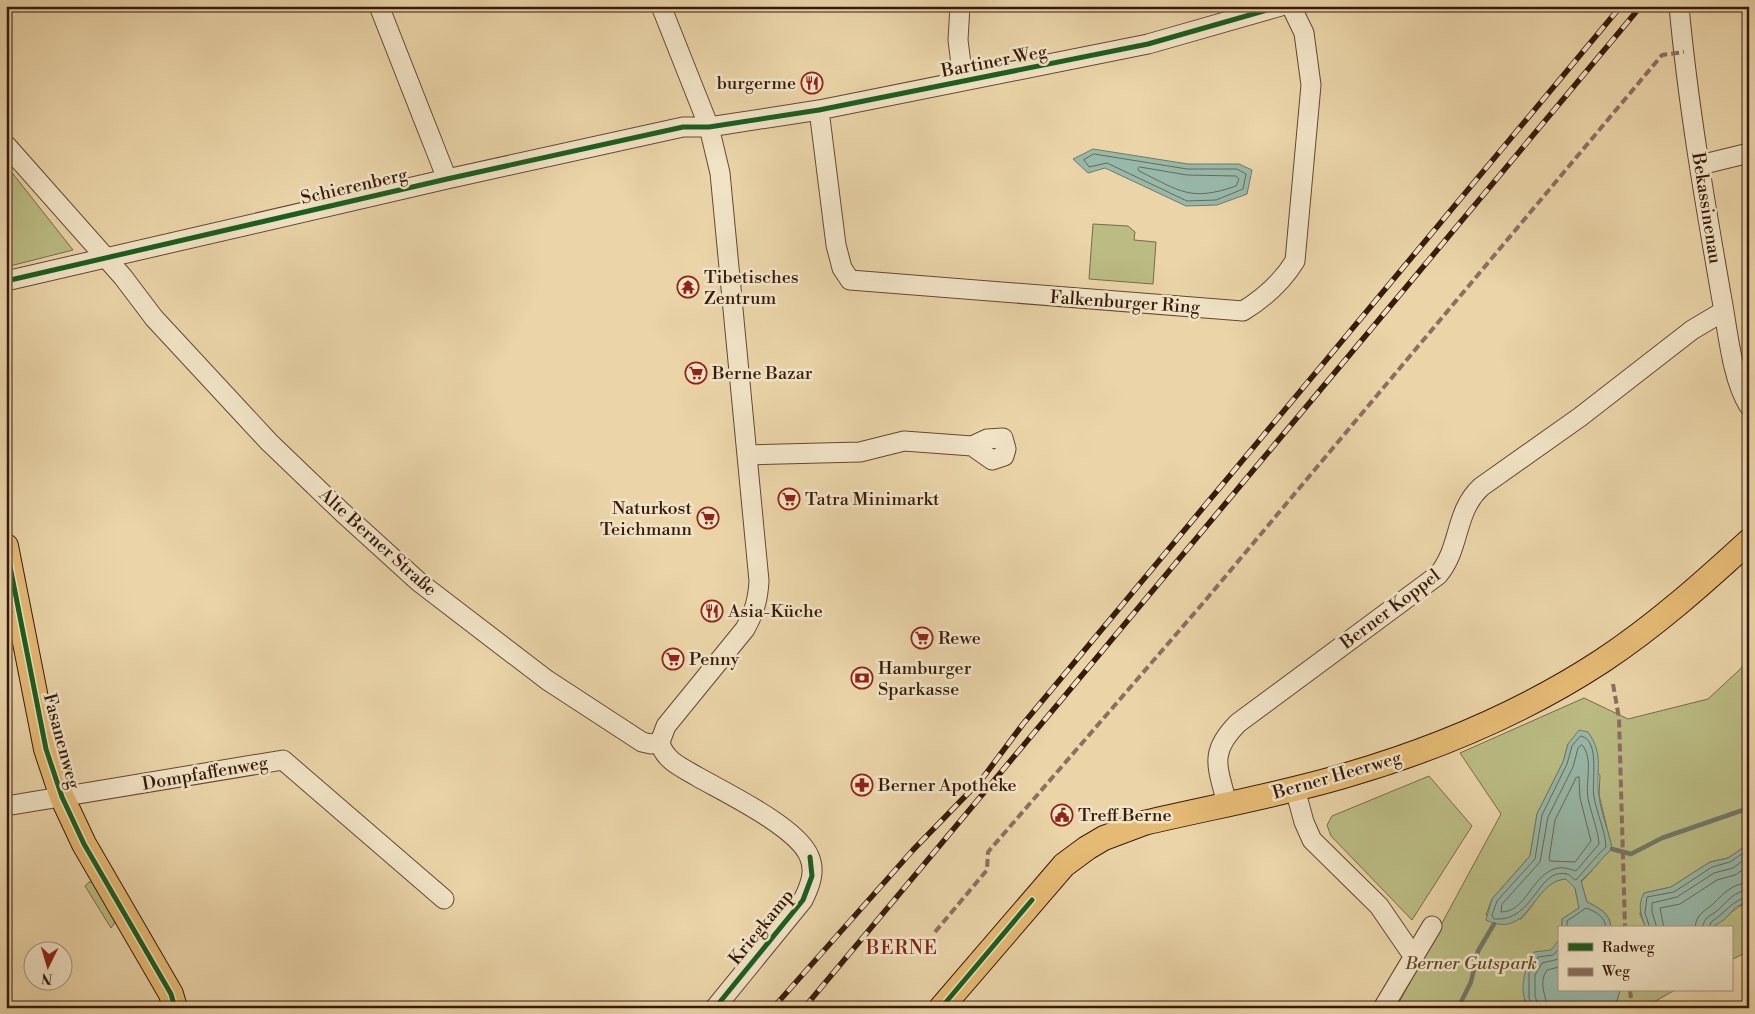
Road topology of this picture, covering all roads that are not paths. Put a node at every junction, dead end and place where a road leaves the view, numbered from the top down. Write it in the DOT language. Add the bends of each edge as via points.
graph roads {
  1 [pos="379,6"];
  2 [pos="661,6"];
  3 [pos="960,6"];
  4 [pos="1281,6"];
  5 [pos="1291,6"];
  6 [pos="1679,8"];
  7 [pos="963,80"];
  8 [pos="819,110"];
  9 [pos="709,127"];
  10 [pos="6,145"];
  11 [pos="1749,153"];
  12 [pos="1700,165"];
  13 [pos="447,179"];
  14 [pos="105,258"];
  15 [pos="6,281"];
  16 [pos="1724,311"];
  17 [pos="1749,406"];
  18 [pos="972,446"];
  19 [pos="747,455"];
  20 [pos="1749,541"];
  21 [pos="6,546"];
  22 [pos="660,742"];
  23 [pos="1295,789"];
  24 [pos="62,796"];
  25 [pos="1227,804"];
  26 [pos="6,806"];
  27 [pos="444,899"];
  28 [pos="1432,926"];
  29 [pos="1414,957"];
  30 [pos="177,1003"];
  31 [pos="715,1008"];
  32 [pos="941,1008"];
  33 [pos="1384,1008"];
  1 -- 13 [label="street"];
  2 -- 9 [label="street"];
  3 -- 7 [label="street" via="958,40"];
  4 -- 7 [label="street, Bartiner Weg" via="1148,44"];
  5 -- 8 [label="street, Falkenburger Ring" via="1304,34 1311,85 1295,260 1274,287 1243,311 850,280 842,268 836,245"];
  6 -- 12 [label="street, Bekassinenau"];
  7 -- 8 [label="street, Bartiner Weg"];
  8 -- 9 [label="street, Bartiner Weg"];
  9 -- 13 [label="street, Schierenberg" via="683,127"];
  9 -- 19 [label="street" via="720,174"];
  10 -- 14 [label="street, Alte Berner Straße"];
  11 -- 12 [label="street"];
  12 -- 16 [label="street, Bekassinenau"];
  13 -- 14 [label="street, Schierenberg"];
  14 -- 15 [label="street, Schierenberg"];
  14 -- 22 [label="street, Alte Berner Straße" via="154,318 269,442 420,582 547,680 642,742"];
  16 -- 17 [label="street, Bekassinenau" via="1739,384"];
  16 -- 25 [label="street, Berner Koppel" via="1692,330 1574,422 1481,487 1465,507 1448,563 1438,575 1238,723 1225,736 1218,750"];
  18 -- 19 [label="street" via="904,441 860,452"];
  19 -- 22 [label="street" via="758,581 754,614 666,726"];
  20 -- 23 [label="main road, Berner Heerweg" via="1665,615 1601,662 1552,691 1441,743 1346,776"];
  21 -- 24 [label="main road, Fasanenweg" via="46,749"];
  22 -- 31 [label="street, Kriegkamp" via="666,757 782,828 810,857 812,876 803,900"];
  23 -- 25 [label="main road, Berner Heerweg"];
  23 -- 29 [label="street" via="1312,840 1379,906"];
  24 -- 26 [label="street, Dompfaffenweg"];
  24 -- 27 [label="street, Dompfaffenweg" via="283,760"];
  24 -- 30 [label="main road, Fasanenweg" via="84,844"];
  25 -- 32 [label="main road, Berner Heerweg" via="1144,823 1087,848 1064,865 1043,888"];
  28 -- 29 [label="street"];
  29 -- 33 [label="street"];
}
